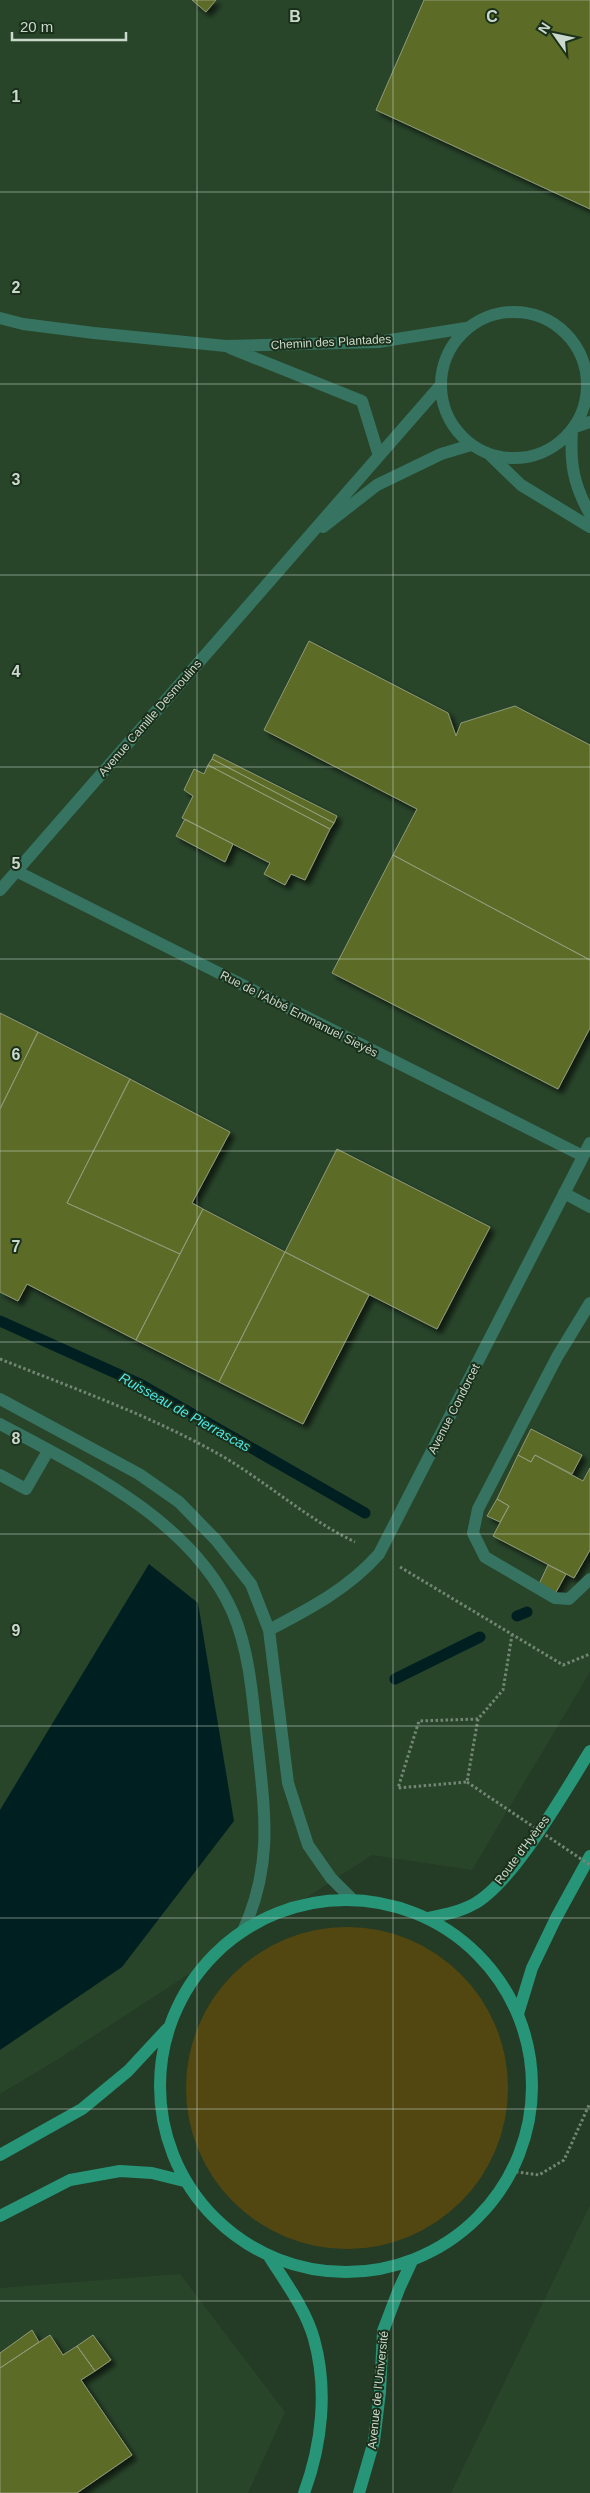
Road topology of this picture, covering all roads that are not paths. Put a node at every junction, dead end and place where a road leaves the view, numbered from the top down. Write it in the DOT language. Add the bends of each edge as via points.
graph roads {
  1 [pos="0,318"];
  2 [pos="466,328"];
  3 [pos="226,346"];
  4 [pos="577,347"];
  5 [pos="590,352"];
  6 [pos="440,386"];
  7 [pos="590,422"];
  8 [pos="573,428"];
  9 [pos="472,446"];
  10 [pos="489,454"];
  11 [pos="379,456"];
  12 [pos="590,514"];
  13 [pos="590,527"];
  14 [pos="300,546"];
  15 [pos="16,872"];
  16 [pos="0,890"];
  17 [pos="590,1143"];
  18 [pos="583,1156"];
  19 [pos="564,1193"];
  20 [pos="590,1207"];
  21 [pos="590,1303"];
  22 [pos="0,1399"];
  23 [pos="0,1424"];
  24 [pos="48,1451"];
  25 [pos="0,1475"];
  26 [pos="590,1579"];
  27 [pos="268,1630"];
  28 [pos="590,1751"];
  29 [pos="590,1856"];
  30 [pos="352,1899"];
  31 [pos="428,1918"];
  32 [pos="243,1930"];
  33 [pos="518,2014"];
  34 [pos="168,2028"];
  35 [pos="0,2155"];
  36 [pos="184,2181"];
  37 [pos="0,2216"];
  38 [pos="270,2258"];
  39 [pos="412,2262"];
  40 [pos="361,2491"];
  41 [pos="304,2493"];
  1 -- 3 [label="street, Chemin des Plantades" via="94,333"];
  2 -- 3 [label="street, Chemin des Plantades" via="378,342"];
  2 -- 4 [label="street" via="488,315 513,310 539,315 561,328"];
  2 -- 6 [label="street" via="452,345 443,365"];
  3 -- 11 [label="street, Chemin des Plantades" via="362,401"];
  4 -- 5 [label="street"];
  4 -- 8 [label="street" via="585,366 588,387 584,408"];
  6 -- 9 [label="street" via="444,409 455,429"];
  6 -- 11 [label="street, Avenue Camille Desmoulins"];
  7 -- 8 [label="street"];
  8 -- 10 [label="street" via="555,445 534,455 512,458"];
  8 -- 12 [label="street" via="570,461 578,494"];
  9 -- 10 [label="street"];
  9 -- 14 [label="street, Avenue Camille Desmoulins" via="441,454 377,485"];
  10 -- 13 [label="street" via="521,485"];
  11 -- 14 [label="street, Avenue Camille Desmoulins"];
  14 -- 15 [label="street, Avenue Camille Desmoulins"];
  15 -- 16 [label="street, Avenue Camille Desmoulins"];
  15 -- 18 [label="street, Rue de l'Abbé Emmanuel Sieyès"];
  17 -- 18 [label="street, Avenue Condorcet"];
  18 -- 19 [label="street, Avenue Condorcet"];
  19 -- 20 [label="street"];
  19 -- 27 [label="street, Avenue Condorcet" via="379,1554 365,1570 323,1602"];
  21 -- 26 [label="street" via="557,1357 478,1510 473,1533 485,1557 554,1598 569,1599"];
  22 -- 27 [label="street" via="139,1474 179,1502 216,1540 250,1584"];
  23 -- 24 [label="street"];
  24 -- 25 [label="street" via="26,1489"];
  24 -- 32 [label="street" via="127,1496 175,1532 214,1581 233,1612 248,1662 266,1824 265,1856 258,1890 254,1908"];
  27 -- 30 [label="street" via="288,1783 308,1845"];
  28 -- 31 [label="main road, Route d'Hyères" via="502,1882 473,1905"];
  29 -- 33 [label="main road" via="532,1968"];
  30 -- 31 [label="main road" via="392,1905"];
  30 -- 32 [label="main road" via="314,1902 277,1912"];
  31 -- 33 [label="main road" via="457,1936 482,1958 503,1984"];
  32 -- 34 [label="main road" via="211,1957 186,1990"];
  33 -- 39 [label="main road" via="531,2062 531,2112 518,2160 492,2203 456,2238"];
  34 -- 35 [label="main road" via="128,2071 82,2109"];
  34 -- 36 [label="main road" via="160,2067 160,2106 168,2145"];
  36 -- 37 [label="main road" via="152,2173 120,2171 70,2180"];
  36 -- 38 [label="main road" via="207,2212 236,2239"];
  38 -- 39 [label="main road" via="317,2272 365,2273"];
  38 -- 41 [label="main road" via="298,2302 314,2338 322,2382 320,2430"];
  39 -- 40 [label="main road, Avenue de l'Université" via="383,2331 374,2441"];
}
